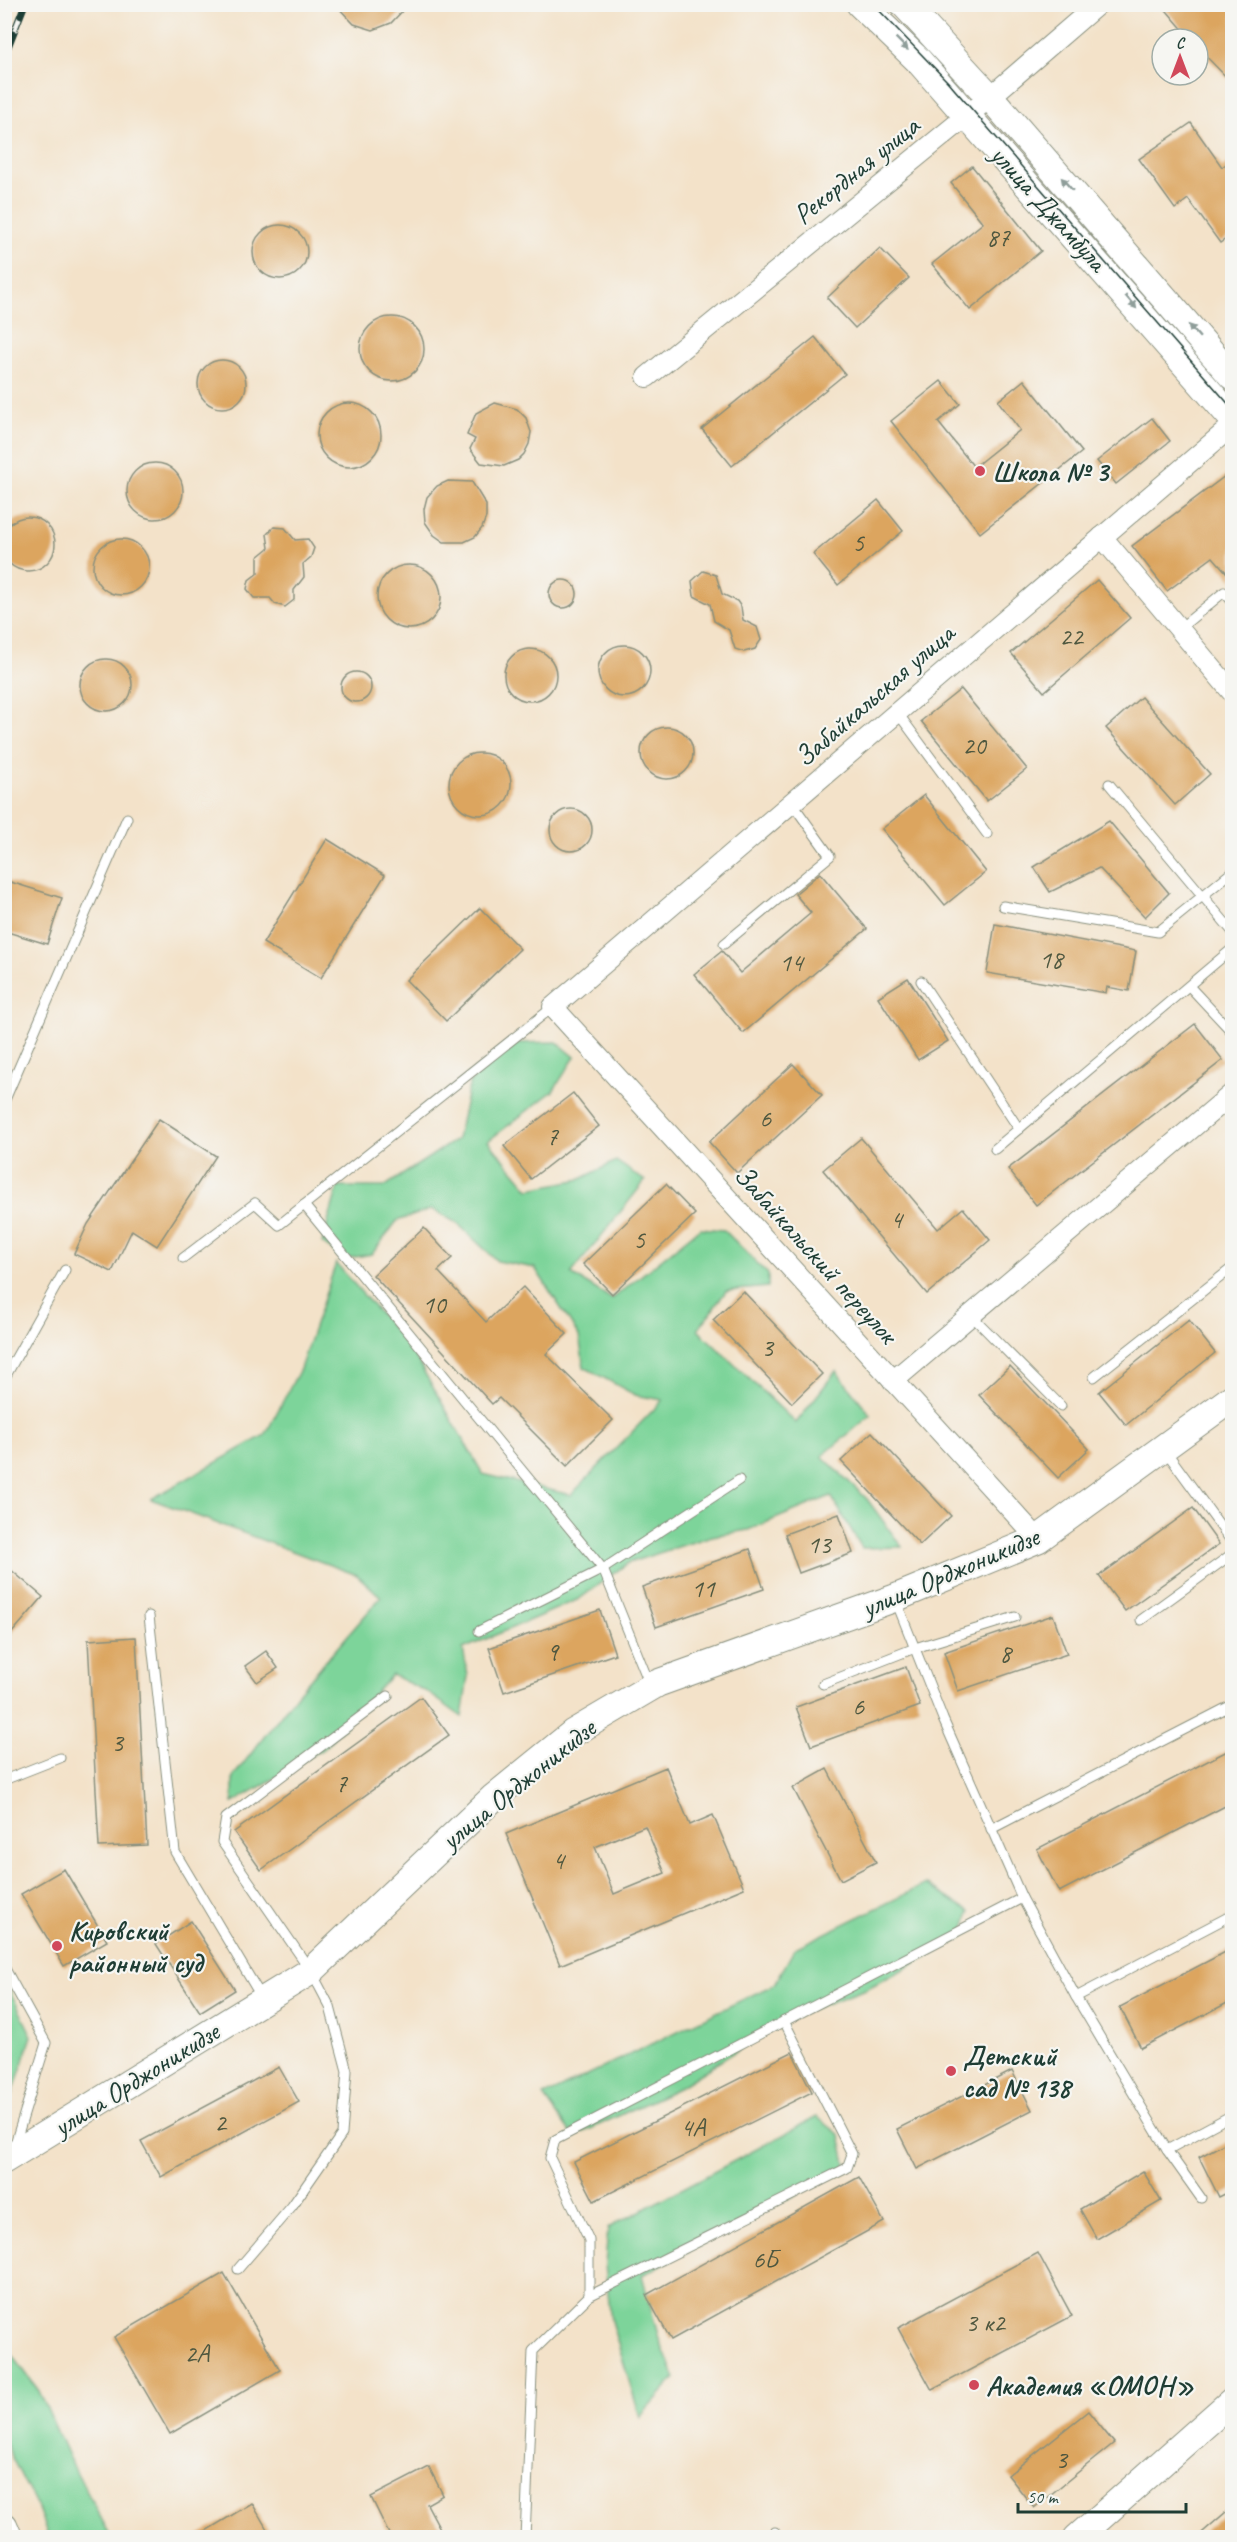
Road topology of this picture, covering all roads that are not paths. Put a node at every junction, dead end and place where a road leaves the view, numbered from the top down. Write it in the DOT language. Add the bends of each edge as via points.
graph roads {
  1 [pos="860,4"];
  2 [pos="904,4"];
  3 [pos="1098,4"];
  4 [pos="990,97"];
  5 [pos="967,116"];
  6 [pos="1233,375"];
  7 [pos="647,377"];
  8 [pos="1233,418"];
  9 [pos="1233,426"];
  10 [pos="1102,537"];
  11 [pos="1233,601"];
  12 [pos="1179,629"];
  13 [pos="1233,692"];
  14 [pos="897,712"];
  15 [pos="1109,784"];
  16 [pos="792,803"];
  17 [pos="127,818"];
  18 [pos="987,834"];
  19 [pos="1233,872"];
  20 [pos="1202,896"];
  21 [pos="1003,906"];
  22 [pos="1233,932"];
  23 [pos="724,944"];
  24 [pos="1233,949"];
  25 [pos="921,981"];
  26 [pos="1189,986"];
  27 [pos="553,1007"];
  28 [pos="1233,1032"];
  29 [pos="1233,1094"];
  30 [pos="4,1102"];
  31 [pos="1019,1129"];
  32 [pos="995,1149"];
  33 [pos="304,1205"];
  34 [pos="183,1258"];
  35 [pos="1233,1268"];
  36 [pos="64,1270"];
  37 [pos="970,1315"];
  38 [pos="1095,1377"];
  39 [pos="4,1379"];
  40 [pos="893,1381"];
  41 [pos="1233,1398"];
  42 [pos="1061,1406"];
  43 [pos="1164,1448"];
  44 [pos="739,1480"];
  45 [pos="1038,1539"];
  46 [pos="1233,1542"];
  47 [pos="1233,1554"];
  48 [pos="603,1569"];
  49 [pos="895,1598"];
  50 [pos="149,1616"];
  51 [pos="1015,1617"];
  52 [pos="1141,1620"];
  53 [pos="479,1631"];
  54 [pos="915,1648"];
  55 [pos="823,1684"];
  56 [pos="651,1687"];
  57 [pos="388,1696"];
  58 [pos="1233,1705"];
  59 [pos="60,1758"];
  60 [pos="4,1780"];
  61 [pos="991,1829"];
  62 [pos="1022,1898"];
  63 [pos="1233,1915"];
  64 [pos="4,1966"];
  65 [pos="310,1971"];
  66 [pos="1076,1997"];
  67 [pos="263,2001"];
  68 [pos="784,2022"];
  69 [pos="1233,2115"];
  70 [pos="1167,2150"];
  71 [pos="8,2158"];
  72 [pos="1201,2198"];
  73 [pos="238,2269"];
  74 [pos="589,2296"];
  75 [pos="1233,2401"];
  76 [pos="4,2526"];
  77 [pos="9,2538"];
  78 [pos="525,2538"];
  79 [pos="1077,2538"];
  1 -- 5 [label="street, улица Джамбула, one-way" via="918,60"];
  2 -- 4 [label="street, улица Джамбула"];
  3 -- 4 [label="street, Рекордная улица"];
  4 -- 5 [label="street, Рекордная улица"];
  6 -- 4 [label="street, улица Джамбула, one-way"];
  5 -- 7 [label="street, Рекордная улица"];
  5 -- 8 [label="street, улица Джамбула, one-way"];
  9 -- 10 [label="street, Забайкальская улица"];
  10 -- 12 [label="street"];
  10 -- 14 [label="street, Забайкальская улица"];
  11 -- 12 [label="lane" via="1224,592"];
  12 -- 13 [label="street"];
  14 -- 16 [label="street, Забайкальская улица"];
  14 -- 18 [label="lane"];
  15 -- 20 [label="lane"];
  16 -- 23 [label="lane" via="830,856"];
  16 -- 27 [label="street, Забайкальская улица"];
  17 -- 30 [label="lane"];
  19 -- 20 [label="lane"];
  20 -- 21 [label="lane" via="1158,932"];
  20 -- 22 [label="lane"];
  24 -- 26 [label="lane"];
  25 -- 31 [label="lane"];
  26 -- 28 [label="lane"];
  26 -- 31 [label="lane"];
  27 -- 33 [label="lane"];
  27 -- 40 [label="street, Забайкальский переулок"];
  29 -- 37 [label="street"];
  31 -- 32 [label="lane"];
  33 -- 34 [label="lane" via="279,1225 255,1203"];
  33 -- 48 [label="lane" via="512,1463"];
  35 -- 38 [label="lane"];
  36 -- 39 [label="lane"];
  37 -- 40 [label="street"];
  37 -- 42 [label="lane"];
  40 -- 45 [label="street, Забайкальский переулок"];
  41 -- 43 [label="street, улица Орджоникидзе"];
  43 -- 45 [label="street, улица Орджоникидзе"];
  43 -- 46 [label="lane"];
  44 -- 48 [label="lane"];
  45 -- 49 [label="street, улица Орджоникидзе"];
  47 -- 52 [label="lane"];
  48 -- 53 [label="lane"];
  48 -- 56 [label="lane"];
  49 -- 54 [label="lane"];
  49 -- 56 [label="street, улица Орджоникидзе"];
  50 -- 67 [label="lane" via="175,1852"];
  51 -- 54 [label="lane"];
  54 -- 55 [label="lane"];
  54 -- 61 [label="lane"];
  56 -- 65 [label="street, улица Орджоникидзе" via="573,1733 494,1798"];
  57 -- 65 [label="lane" via="226,1818 222,1842"];
  58 -- 61 [label="lane"];
  59 -- 60 [label="lane"];
  61 -- 62 [label="lane"];
  62 -- 66 [label="lane"];
  62 -- 68 [label="lane"];
  63 -- 66 [label="lane"];
  64 -- 71 [label="lane" via="46,2043"];
  65 -- 67 [label="street, улица Орджоникидзе"];
  65 -- 73 [label="lane" via="330,2007 347,2071 342,2134 292,2206"];
  66 -- 70 [label="lane"];
  67 -- 71 [label="street, улица Орджоникидзе"];
  68 -- 74 [label="lane" via="555,2140 550,2158 589,2240"];
  68 -- 74 [label="lane" via="852,2154 847,2168"];
  69 -- 70 [label="lane"];
  70 -- 72 [label="lane"];
  74 -- 78 [label="lane" via="533,2351"];
  75 -- 79 [label="street"];
  76 -- 77 [label="street"];
}
